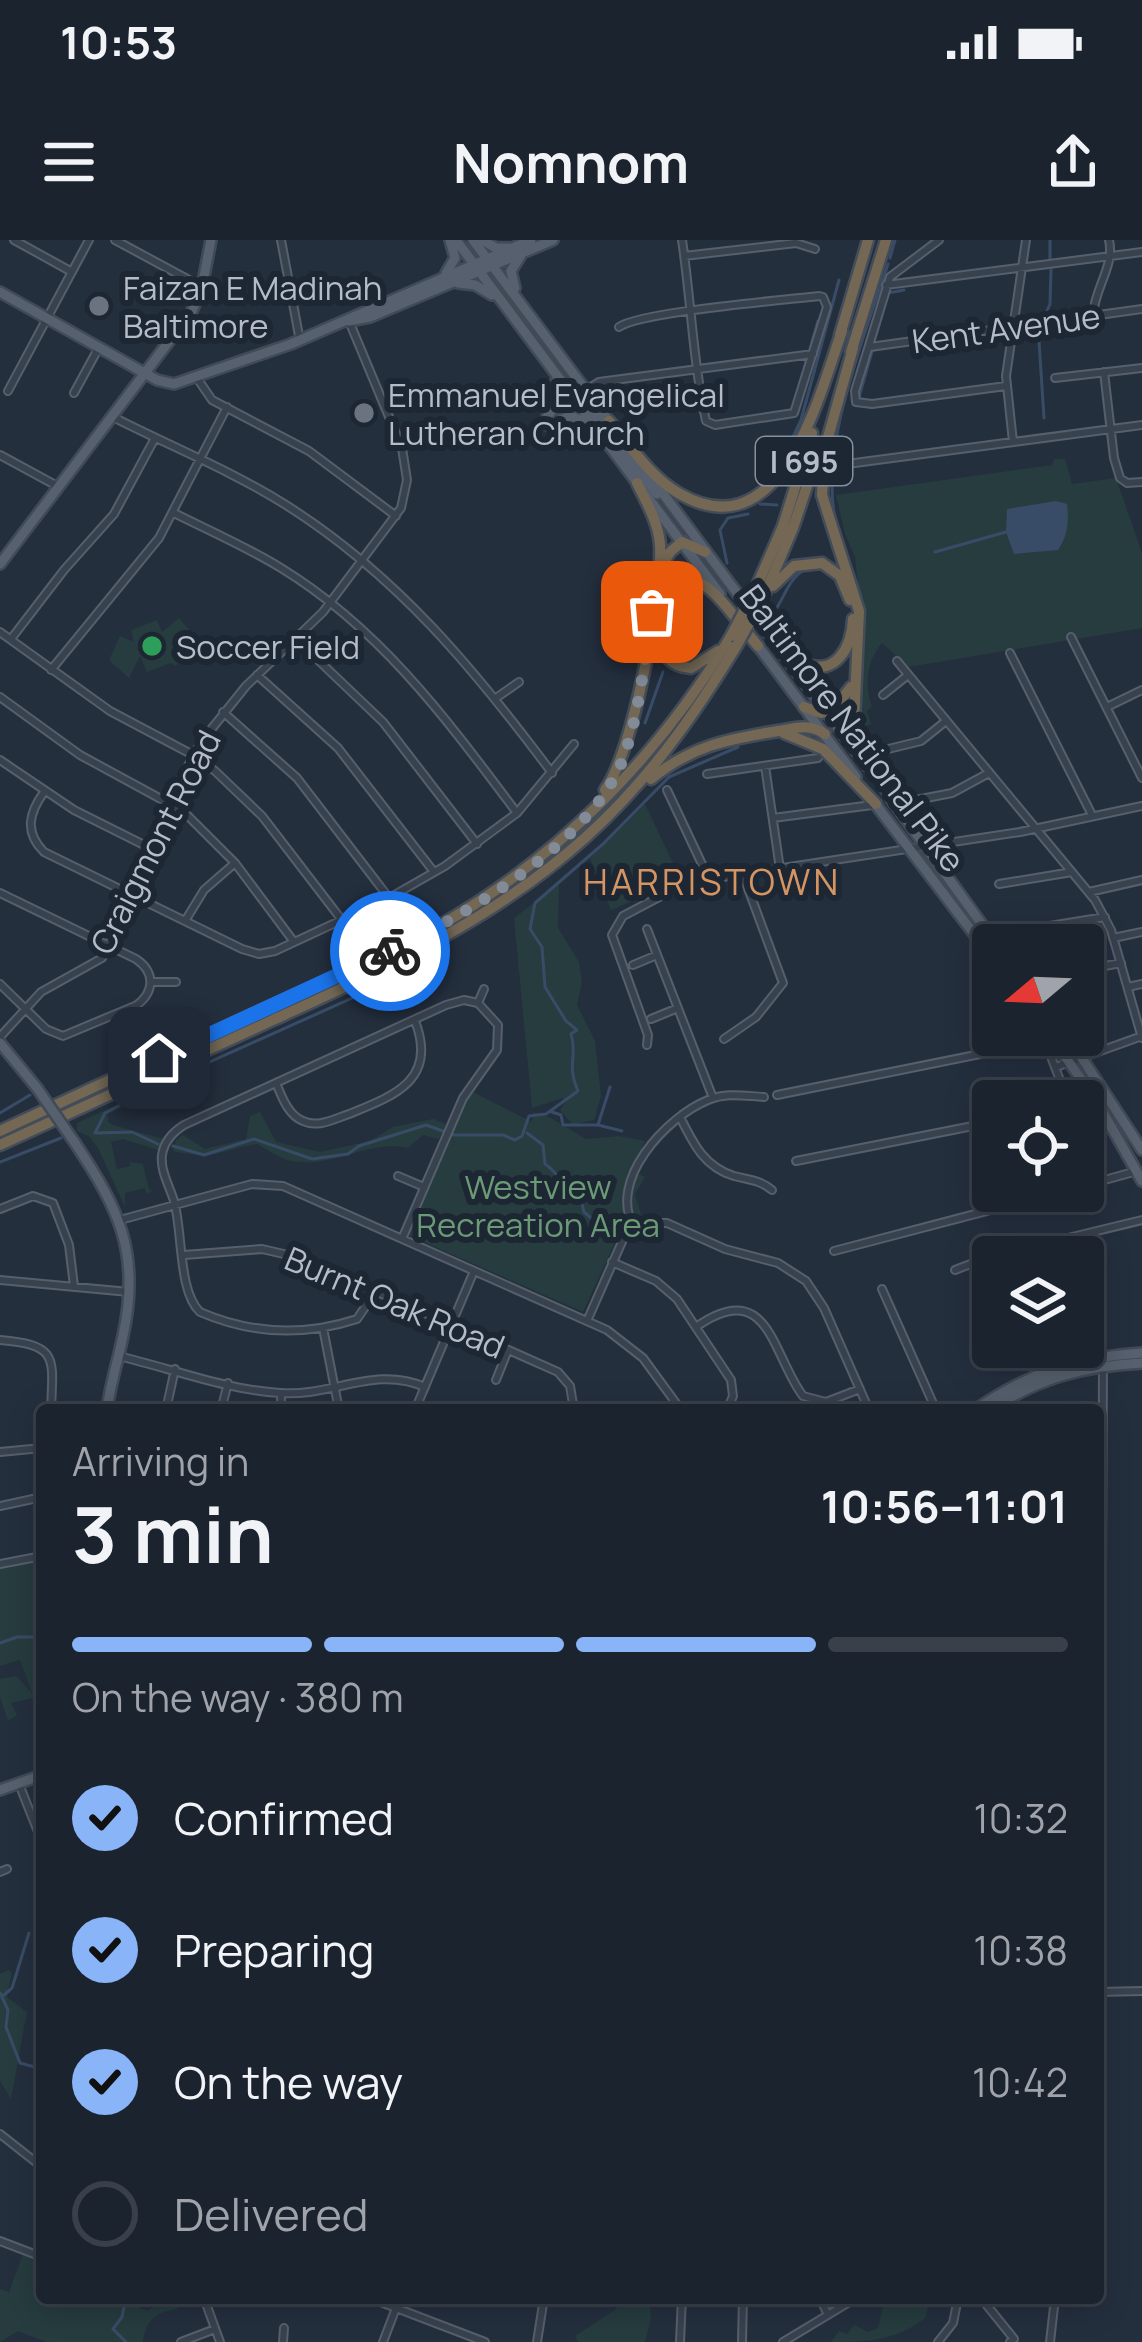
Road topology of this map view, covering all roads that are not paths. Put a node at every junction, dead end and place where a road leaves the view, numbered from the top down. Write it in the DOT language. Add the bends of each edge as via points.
graph roads {
  1 [pos="14,240"];
  2 [pos="89,240"];
  3 [pos="115,240"];
  4 [pos="211,240"];
  5 [pos="280,240"];
  6 [pos="453,240"];
  7 [pos="477,240"];
  8 [pos="553,240"];
  9 [pos="682,240"];
  10 [pos="868,240"];
  11 [pos="886,240"];
  12 [pos="939,240"];
  13 [pos="1026,240"];
  14 [pos="1109,240"];
  15 [pos="529,245"];
  16 [pos="514,247"];
  17 [pos="815,249"];
  18 [pos="1142,252"];
  19 [pos="684,256"];
  20 [pos="1112,256"];
  21 [pos="490,262"];
  22 [pos="476,267"];
  23 [pos="1022,268"];
  24 [pos="72,272"];
  25 [pos="441,282"];
  26 [pos="886,284"];
  27 [pos="202,287"];
  28 [pos="0,292"];
  29 [pos="1142,309"];
  30 [pos="508,311"];
  31 [pos="691,312"];
  32 [pos="529,314"];
  33 [pos="1094,316"];
  34 [pos="47,319"];
  35 [pos="349,321"];
  36 [pos="620,327"];
  37 [pos="1014,327"];
  38 [pos="842,331"];
  39 [pos="300,340"];
  40 [pos="869,347"];
  41 [pos="98,348"];
  42 [pos="853,348"];
  43 [pos="813,354"];
  44 [pos="549,365"];
  45 [pos="569,368"];
  46 [pos="1142,368"];
  47 [pos="698,370"];
  48 [pos="1104,372"];
  49 [pos="145,373"];
  50 [pos="197,378"];
  51 [pos="1055,378"];
  52 [pos="1006,386"];
  53 [pos="586,390"];
  54 [pos="8,391"];
  55 [pos="74,393"];
  56 [pos="575,400"];
  57 [pos="226,407"];
  58 [pos="113,417"];
  59 [pos="609,421"];
  60 [pos="1142,425"];
  61 [pos="1110,429"];
  62 [pos="154,438"];
  63 [pos="605,441"];
  64 [pos="1013,442"];
  65 [pos="0,455"];
  66 [pos="200,461"];
  67 [pos="847,464"];
  68 [pos="1142,482"];
  69 [pos="637,483"];
  70 [pos="58,487"];
  71 [pos="174,513"];
  72 [pos="397,516"];
  73 [pos="682,519"];
  74 [pos="682,542"];
  75 [pos="705,552"];
  76 [pos="363,562"];
  77 [pos="0,564"];
  78 [pos="658,577"];
  79 [pos="759,593"];
  80 [pos="331,603"];
  81 [pos="765,630"];
  82 [pos="0,632"];
  83 [pos="1072,637"];
  84 [pos="11,638"];
  85 [pos="296,639"];
  86 [pos="732,640"];
  87 [pos="758,646"];
  88 [pos="1010,653"];
  89 [pos="897,661"];
  90 [pos="52,670"];
  91 [pos="257,675"];
  92 [pos="908,675"];
  93 [pos="854,678"];
  94 [pos="519,682"];
  95 [pos="1142,690"];
  96 [pos="883,695"];
  97 [pos="0,697"];
  98 [pos="496,698"];
  99 [pos="804,706"];
  100 [pos="1106,708"];
  101 [pos="223,712"];
  102 [pos="826,712"];
  103 [pos="946,721"];
  104 [pos="775,732"];
  105 [pos="825,734"];
  106 [pos="574,744"];
  107 [pos="880,751"];
  108 [pos="193,755"];
  109 [pos="818,758"];
  110 [pos="0,760"];
  111 [pos="764,766"];
  112 [pos="552,773"];
  113 [pos="988,773"];
  114 [pos="707,774"];
  115 [pos="1142,778"];
  116 [pos="667,790"];
  117 [pos="44,792"];
  118 [pos="169,801"];
  119 [pos="876,804"];
  120 [pos="895,804"];
  121 [pos="1142,806"];
  122 [pos="617,807"];
  123 [pos="517,813"];
  124 [pos="1093,815"];
  125 [pos="772,818"];
  126 [pos="577,825"];
  127 [pos="1034,829"];
  128 [pos="476,844"];
  129 [pos="926,846"];
  130 [pos="909,848"];
  131 [pos="152,849"];
  132 [pos="235,863"];
  133 [pos="780,868"];
  134 [pos="434,872"];
  135 [pos="1072,872"];
  136 [pos="743,874"];
  137 [pos="709,879"];
  138 [pos="1142,880"];
  139 [pos="999,884"];
  140 [pos="0,892"];
  141 [pos="1089,892"];
  142 [pos="134,897"];
  143 [pos="389,898"];
  144 [pos="1105,916"];
  145 [pos="961,918"];
  146 [pos="342,920"];
  147 [pos="185,921"];
  148 [pos="979,921"];
  149 [pos="981,924"];
  150 [pos="1059,924"];
  151 [pos="646,929"];
  152 [pos="972,932"];
  153 [pos="1142,932"];
  154 [pos="1114,938"];
  155 [pos="294,942"];
  156 [pos="110,946"];
  157 [pos="657,955"];
  158 [pos="1121,963"];
  159 [pos="633,964"];
  160 [pos="1104,966"];
  161 [pos="151,982"];
  162 [pos="176,982"];
  163 [pos="0,984"];
  164 [pos="1142,984"];
  165 [pos="1128,987"];
  166 [pos="484,988"];
  167 [pos="478,1003"];
  168 [pos="24,1007"];
  169 [pos="678,1008"];
  170 [pos="415,1019"];
  171 [pos="651,1019"];
  172 [pos="1142,1037"];
  173 [pos="724,1039"];
  174 [pos="0,1040"];
  175 [pos="647,1045"];
  176 [pos="1104,1049"];
  177 [pos="972,1053"];
  178 [pos="1053,1056"];
  179 [pos="1065,1056"];
  180 [pos="1082,1056"];
  181 [pos="1069,1061"];
  182 [pos="1056,1067"];
  183 [pos="1061,1080"];
  184 [pos="276,1083"];
  185 [pos="777,1095"];
  186 [pos="764,1097"];
  187 [pos="713,1098"];
  188 [pos="680,1117"];
  189 [pos="972,1125"];
  190 [pos="0,1131"];
  191 [pos="0,1145"];
  192 [pos="1142,1150"];
  193 [pos="796,1161"];
  194 [pos="1140,1175"];
  195 [pos="398,1176"];
  196 [pos="1104,1181"];
  197 [pos="424,1187"];
  198 [pos="772,1190"];
  199 [pos="175,1205"];
  200 [pos="0,1209"];
  201 [pos="982,1212"];
  202 [pos="120,1220"];
  203 [pos="1142,1220"];
  204 [pos="634,1226"];
  205 [pos="402,1239"];
  206 [pos="833,1251"];
  207 [pos="184,1255"];
  208 [pos="613,1262"];
  209 [pos="955,1270"];
  210 [pos="474,1271"];
  211 [pos="0,1280"];
  212 [pos="74,1286"];
  213 [pos="882,1289"];
  214 [pos="376,1291"];
  215 [pos="129,1292"];
  216 [pos="587,1321"];
  217 [pos="452,1325"];
  218 [pos="696,1327"];
  219 [pos="322,1328"];
  220 [pos="0,1340"];
  221 [pos="508,1350"];
  222 [pos="1142,1353"];
  223 [pos="118,1356"];
  224 [pos="1104,1360"];
  225 [pos="1104,1360"];
  226 [pos="1142,1363"];
  227 [pos="1064,1368"];
  228 [pos="1079,1368"];
  229 [pos="1103,1368"];
  230 [pos="175,1370"];
  231 [pos="496,1379"];
  232 [pos="228,1383"];
  233 [pos="334,1387"];
  234 [pos="425,1387"];
  235 [pos="860,1389"];
  236 [pos="281,1394"];
  237 [pos="51,1404"];
  238 [pos="108,1404"];
  239 [pos="167,1404"];
  240 [pos="223,1404"];
  241 [pos="281,1404"];
  242 [pos="338,1404"];
  243 [pos="418,1404"];
  244 [pos="573,1404"];
  245 [pos="676,1404"];
  246 [pos="728,1404"];
  247 [pos="866,1404"];
  248 [pos="933,1404"];
  249 [pos="984,1404"];
  250 [pos="1001,1404"];
  251 [pos="1103,1404"];
  252 [pos="36,1449"];
  253 [pos="0,1452"];
  254 [pos="36,1498"];
  255 [pos="0,1506"];
  256 [pos="36,1557"];
  257 [pos="0,1564"];
  258 [pos="36,1777"];
  259 [pos="19,1784"];
  260 [pos="0,1790"];
  261 [pos="36,1827"];
  262 [pos="1142,1991"];
  263 [pos="1104,1992"];
  264 [pos="0,2134"];
  265 [pos="36,2163"];
  266 [pos="0,2241"];
  267 [pos="36,2255"];
  268 [pos="206,2304"];
  269 [pos="386,2304"];
  270 [pos="543,2304"];
  271 [pos="682,2304"];
  272 [pos="743,2304"];
  273 [pos="823,2304"];
  274 [pos="846,2304"];
  275 [pos="957,2304"];
  276 [pos="986,2304"];
  277 [pos="1054,2304"];
  278 [pos="396,2308"];
  279 [pos="828,2315"];
  280 [pos="284,2328"];
  281 [pos="215,2329"];
  282 [pos="947,2333"];
  283 [pos="181,2342"];
  284 [pos="220,2342"];
  285 [pos="284,2342"];
  286 [pos="382,2342"];
  287 [pos="485,2342"];
  288 [pos="537,2342"];
  289 [pos="680,2342"];
  290 [pos="742,2342"];
  291 [pos="783,2342"];
  292 [pos="938,2342"];
  293 [pos="953,2342"];
  294 [pos="1010,2342"];
  295 [pos="1050,2342"];
  1 -- 24 [label="street"];
  2 -- 24 [label="street"];
  3 -- 27 [label="street"];
  4 -- 27 [label="main road"];
  5 -- 39 [label="street"];
  6 -- 22 [label="main road, Baltimore National Pike"];
  6 -- 25 [label="main road" via="455,258"];
  7 -- 16 [label="main road"];
  7 -- 21 [label="main road, Baltimore National Pike"];
  8 -- 15 [label="main road"];
  9 -- 19 [label="street"];
  10 -- 38 [label="highway, I 695"];
  11 -- 42 [label="highway, I 695"];
  12 -- 26 [label="street"];
  13 -- 23 [label="street"];
  14 -- 20 [label="street"];
  15 -- 16 [label="main road"];
  15 -- 21 [label="main road"];
  15 -- 32 [label="main road" via="511,276"];
  16 -- 21 [label="main road"];
  17 -- 19 [label="street" via="796,243"];
  18 -- 20 [label="street"];
  19 -- 31 [label="street"];
  20 -- 23 [label="street"];
  20 -- 33 [label="street"];
  21 -- 22 [label="main road"];
  21 -- 32 [label="main road, Baltimore National Pike"];
  22 -- 25 [label="main road"];
  22 -- 30 [label="main road, Baltimore National Pike"];
  23 -- 26 [label="street"];
  23 -- 37 [label="street"];
  24 -- 34 [label="street"];
  25 -- 30 [label="main road" via="475,285"];
  25 -- 35 [label="main road"];
  26 -- 40 [label="street"];
  27 -- 49 [label="main road"];
  28 -- 34 [label="main road"];
  29 -- 33 [label="street, Kent Avenue"];
  30 -- 44 [label="main road, Baltimore National Pike"];
  31 -- 36 [label="street"];
  31 -- 43 [label="street" via="825,298"];
  31 -- 47 [label="street"];
  32 -- 45 [label="main road, Baltimore National Pike"];
  33 -- 37 [label="street, Kent Avenue"];
  34 -- 41 [label="main road"];
  34 -- 54 [label="street"];
  35 -- 39 [label="main road"];
  35 -- 72 [label="street, Craigmont Road" via="406,460"];
  37 -- 40 [label="street, Kent Avenue"];
  37 -- 52 [label="street"];
  38 -- 59 [label="highway" via="795,455 748,499 714,504 678,493"];
  38 -- 79 [label="highway, I 695"];
  39 -- 50 [label="main road"];
  40 -- 52 [label="street" via="855,391 861,405"];
  41 -- 49 [label="main road"];
  41 -- 55 [label="street"];
  42 -- 79 [label="highway, I 695" via="793,528"];
  42 -- 93 [label="highway" via="821,486 857,598"];
  43 -- 47 [label="street"];
  43 -- 47 [label="street" via="794,413 708,424"];
  44 -- 56 [label="main road, Baltimore National Pike"];
  44 -- 63 [label="main road" via="560,396 547,420 573,416"];
  45 -- 53 [label="main road, Baltimore National Pike"];
  45 -- 56 [label="main road"];
  46 -- 48 [label="street"];
  47 -- 53 [label="street"];
  48 -- 51 [label="street"];
  48 -- 61 [label="street"];
  49 -- 50 [label="main road" via="170,384"];
  49 -- 58 [label="main road"];
  50 -- 57 [label="street"];
  52 -- 64 [label="street"];
  53 -- 59 [label="main road, Baltimore National Pike"];
  56 -- 63 [label="main road, Baltimore National Pike"];
  56 -- 73 [label="main road" via="591,408"];
  57 -- 66 [label="street"];
  57 -- 72 [label="street" via="309,451"];
  58 -- 62 [label="street"];
  58 -- 70 [label="main road"];
  59 -- 73 [label="main road, Baltimore National Pike"];
  60 -- 61 [label="street"];
  61 -- 64 [label="street"];
  61 -- 68 [label="street" via="1120,478"];
  62 -- 66 [label="street"];
  62 -- 84 [label="street" via="114,514"];
  63 -- 69 [label="main road, Baltimore National Pike"];
  64 -- 67 [label="street"];
  65 -- 70 [label="street"];
  66 -- 71 [label="street"];
  66 -- 76 [label="street" via="285,504"];
  69 -- 74 [label="main road, Baltimore National Pike"];
  69 -- 78 [label="highway" via="657,529"];
  70 -- 77 [label="main road"];
  71 -- 80 [label="street" via="281,567"];
  71 -- 90 [label="street"];
  72 -- 76 [label="street, Craigmont Road"];
  73 -- 75 [label="main road, Baltimore National Pike"];
  74 -- 75 [label="highway"];
  74 -- 78 [label="highway"];
  74 -- 87 [label="main road, Baltimore National Pike"];
  75 -- 81 [label="main road, Baltimore National Pike"];
  76 -- 80 [label="street, Craigmont Road"];
  76 -- 98 [label="street" via="433,624"];
  78 -- 126 [label="highway" via="623,760"];
  79 -- 81 [label="highway" via="794,566 815,562 840,576 853,613 847,651 822,666 800,661"];
  79 -- 86 [label="highway, I 695, bridge"];
  80 -- 85 [label="street, Craigmont Road"];
  80 -- 123 [label="street" via="412,678"];
  81 -- 102 [label="main road, Baltimore National Pike"];
  82 -- 84 [label="street"];
  83 -- 100 [label="street"];
  84 -- 90 [label="street"];
  85 -- 91 [label="street, Craigmont Road"];
  85 -- 128 [label="street" via="383,722"];
  86 -- 87 [label="highway" via="697,667 673,664 657,630 668,592 680,583 703,584"];
  86 -- 122 [label="highway, I 695" via="676,738"];
  86 -- 126 [label="highway, I 695" via="667,731"];
  87 -- 99 [label="main road, Baltimore National Pike"];
  88 -- 124 [label="street"];
  89 -- 92 [label="street"];
  90 -- 108 [label="street"];
  91 -- 101 [label="street, Craigmont Road"];
  91 -- 134 [label="street" via="338,748"];
  92 -- 96 [label="street"];
  92 -- 103 [label="street"];
  93 -- 102 [label="highway" via="842,703"];
  93 -- 120 [label="highway" via="861,748"];
  94 -- 98 [label="street"];
  95 -- 100 [label="street"];
  97 -- 118 [label="street" via="80,755"];
  98 -- 112 [label="street"];
  99 -- 102 [label="highway"];
  99 -- 105 [label="main road, Baltimore National Pike"];
  100 -- 115 [label="street"];
  101 -- 108 [label="street, Craigmont Road"];
  101 -- 143 [label="street" via="296,778"];
  102 -- 120 [label="main road, Baltimore National Pike"];
  103 -- 107 [label="street" via="921,741"];
  103 -- 113 [label="street"];
  104 -- 105 [label="highway" via="805,726"];
  104 -- 119 [label="highway" via="823,749"];
  104 -- 122 [label="highway" via="690,752"];
  105 -- 119 [label="main road, Baltimore National Pike"];
  106 -- 112 [label="street"];
  108 -- 118 [label="street, Craigmont Road"];
  108 -- 146 [label="street" via="262,816"];
  109 -- 111 [label="street"];
  110 -- 117 [label="street"];
  111 -- 114 [label="street"];
  111 -- 125 [label="street"];
  112 -- 123 [label="street"];
  113 -- 120 [label="street" via="952,793"];
  113 -- 127 [label="street"];
  116 -- 137 [label="street"];
  117 -- 131 [label="street"];
  117 -- 142 [label="street" via="29,820 39,848"];
  118 -- 131 [label="street, Craigmont Road"];
  118 -- 132 [label="street"];
  119 -- 125 [label="street"];
  119 -- 130 [label="main road, Baltimore National Pike"];
  120 -- 129 [label="main road, Baltimore National Pike"];
  121 -- 124 [label="street"];
  122 -- 191 [label="highway, I 695" via="529,884 431,946"];
  123 -- 128 [label="street"];
  124 -- 127 [label="street"];
  125 -- 133 [label="street"];
  126 -- 190 [label="highway, I 695" via="488,895 413,940"];
  127 -- 129 [label="street"];
  127 -- 135 [label="street"];
  128 -- 134 [label="street"];
  129 -- 130 [label="street"];
  129 -- 148 [label="main road, Baltimore National Pike"];
  130 -- 133 [label="street"];
  130 -- 145 [label="main road, Baltimore National Pike"];
  131 -- 142 [label="street, Craigmont Road"];
  132 -- 147 [label="street"];
  132 -- 155 [label="street"];
  133 -- 136 [label="street"];
  134 -- 143 [label="street"];
  135 -- 139 [label="street"];
  135 -- 141 [label="street"];
  136 -- 137 [label="street"];
  136 -- 173 [label="street" via="783,983 756,1017"];
  137 -- 175 [label="street" via="627,914 613,930"];
  138 -- 141 [label="street"];
  140 -- 156 [label="street"];
  141 -- 144 [label="street"];
  142 -- 147 [label="street"];
  142 -- 156 [label="street, Craigmont Road"];
  143 -- 146 [label="street"];
  144 -- 150 [label="street"];
  144 -- 154 [label="street"];
  145 -- 148 [label="main road"];
  145 -- 152 [label="main road, Baltimore National Pike"];
  146 -- 155 [label="street"];
  147 -- 155 [label="street" via="251,953"];
  148 -- 149 [label="main road, Baltimore National Pike"];
  151 -- 157 [label="street"];
  153 -- 154 [label="street"];
  154 -- 158 [label="street"];
  156 -- 161 [label="street" via="142,963"];
  156 -- 168 [label="street, Craigmont Road" via="94,965"];
  157 -- 159 [label="street"];
  157 -- 169 [label="street"];
  158 -- 160 [label="street"];
  158 -- 165 [label="street"];
  161 -- 162 [label="street"];
  161 -- 168 [label="street" via="137,1005 69,1035 51,1034"];
  163 -- 168 [label="street"];
  164 -- 165 [label="street"];
  165 -- 172 [label="street"];
  166 -- 167 [label="street"];
  167 -- 170 [label="street" via="458,1000"];
  167 -- 197 [label="street" via="494,1016 499,1043 463,1098"];
  168 -- 174 [label="street, Craigmont Road"];
  169 -- 171 [label="street"];
  169 -- 187 [label="street"];
  170 -- 184 [label="street"];
  170 -- 184 [label="street" via="419,1065 389,1098 314,1124 290,1110"];
  172 -- 176 [label="street"];
  174 -- 202 [label="main road, bridge" via="101,1180"];
  177 -- 185 [label="street"];
  178 -- 182 [label="street"];
  179 -- 181 [label="main road"];
  180 -- 181 [label="street"];
  180 -- 192 [label="main road"];
  181 -- 182 [label="street"];
  181 -- 194 [label="main road"];
  182 -- 183 [label="street"];
  184 -- 199 [label="street" via="173,1132 162,1160"];
  186 -- 187 [label="street"];
  187 -- 188 [label="street"];
  188 -- 198 [label="street" via="711,1165"];
  188 -- 204 [label="street" via="658,1137 628,1189"];
  189 -- 193 [label="street"];
  194 -- 196 [label="street"];
  195 -- 197 [label="street"];
  197 -- 205 [label="street"];
  199 -- 202 [label="street"];
  199 -- 205 [label="street" via="267,1183"];
  199 -- 207 [label="street"];
  200 -- 212 [label="street" via="33,1196 53,1203 70,1244"];
  201 -- 206 [label="street"];
  202 -- 215 [label="main road"];
  203 -- 209 [label="street"];
  204 -- 208 [label="street"];
  204 -- 235 [label="street" via="667,1223 797,1274 819,1298"];
  205 -- 210 [label="street"];
  207 -- 214 [label="street, Burnt Oak Road" via="273,1250"];
  207 -- 219 [label="street" via="189,1298 205,1315 271,1331"];
  208 -- 216 [label="street"];
  208 -- 218 [label="street" via="663,1286"];
  210 -- 216 [label="street"];
  210 -- 217 [label="street"];
  211 -- 212 [label="street"];
  212 -- 215 [label="street"];
  213 -- 248 [label="street"];
  214 -- 217 [label="street, Burnt Oak Road"];
  214 -- 219 [label="street" via="357,1319"];
  215 -- 223 [label="main road"];
  216 -- 245 [label="street" via="636,1351"];
  217 -- 221 [label="street, Burnt Oak Road"];
  217 -- 234 [label="street"];
  218 -- 235 [label="street" via="714,1315 746,1312 769,1328 803,1396 826,1402"];
  218 -- 246 [label="street" via="733,1385"];
  219 -- 233 [label="street"];
  220 -- 237 [label="street" via="36,1344 49,1354"];
  221 -- 231 [label="street"];
  221 -- 244 [label="street, Burnt Oak Road" via="562,1376"];
  222 -- 224 [label="main road"];
  223 -- 230 [label="street"];
  223 -- 238 [label="main road"];
  225 -- 226 [label="main road"];
  227 -- 249 [label="main road" via="1034,1374"];
  228 -- 250 [label="main road"];
  229 -- 251 [label="street"];
  230 -- 232 [label="street"];
  230 -- 239 [label="street"];
  232 -- 236 [label="street"];
  232 -- 240 [label="street"];
  233 -- 234 [label="street" via="391,1376"];
  233 -- 236 [label="street"];
  233 -- 242 [label="street"];
  234 -- 243 [label="street"];
  235 -- 247 [label="street"];
  236 -- 241 [label="street"];
  252 -- 253 [label="street"];
  254 -- 255 [label="street"];
  256 -- 257 [label="street"];
  258 -- 259 [label="main road"];
  259 -- 260 [label="main road"];
  259 -- 261 [label="street"];
  262 -- 263 [label="street"];
  264 -- 265 [label="street"];
  266 -- 267 [label="street"];
  268 -- 281 [label="street"];
  269 -- 278 [label="street"];
  270 -- 288 [label="street"];
  271 -- 289 [label="street"];
  272 -- 290 [label="street"];
  273 -- 279 [label="street"];
  274 -- 279 [label="street"];
  275 -- 282 [label="street"];
  276 -- 294 [label="street"];
  277 -- 295 [label="street"];
  278 -- 286 [label="street"];
  278 -- 287 [label="street"];
  279 -- 291 [label="street"];
  280 -- 285 [label="street"];
  281 -- 283 [label="street"];
  281 -- 284 [label="street"];
  282 -- 292 [label="street"];
  282 -- 293 [label="street"];
}
